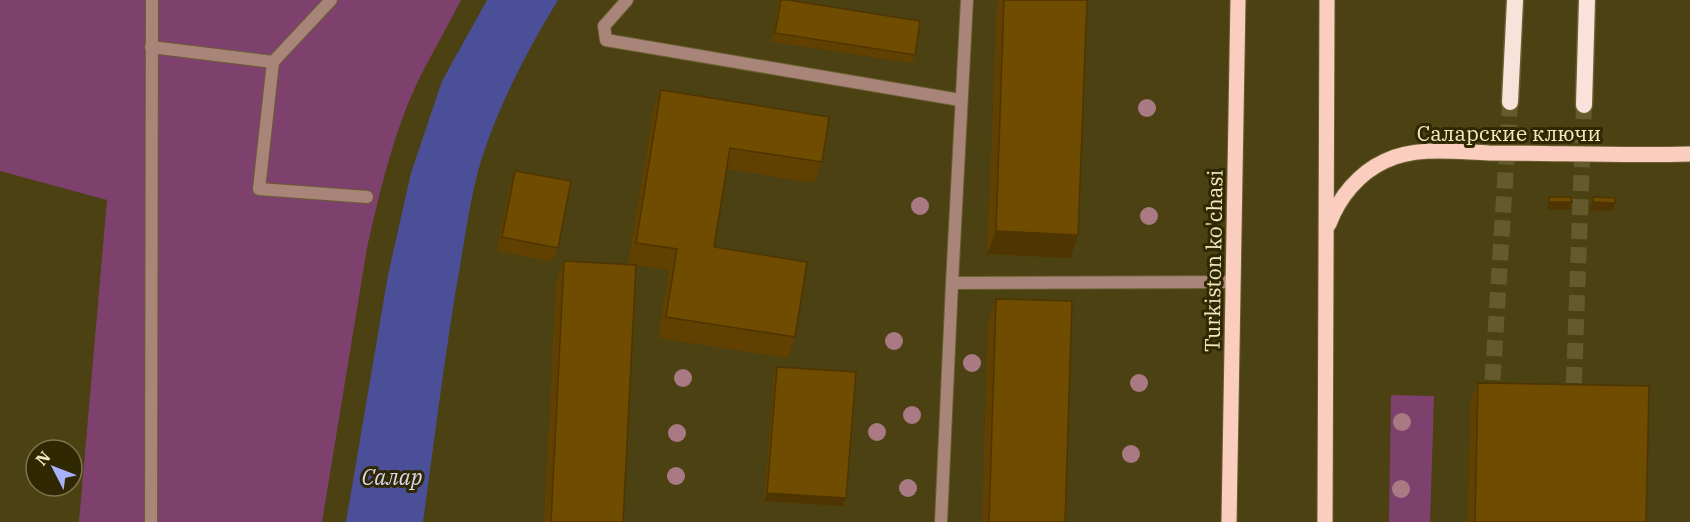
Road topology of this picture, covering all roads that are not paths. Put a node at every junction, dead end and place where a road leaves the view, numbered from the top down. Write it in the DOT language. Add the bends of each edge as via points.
graph roads {
  1 [pos="152,0"];
  2 [pos="331,0"];
  3 [pos="627,0"];
  4 [pos="967,0"];
  5 [pos="1238,0"];
  6 [pos="1327,0"];
  7 [pos="1515,0"];
  8 [pos="1587,0"];
  9 [pos="151,47"];
  10 [pos="273,62"];
  11 [pos="960,100"];
  12 [pos="1510,102"];
  13 [pos="1584,105"];
  14 [pos="1690,154"];
  15 [pos="367,197"];
  16 [pos="1326,230"];
  17 [pos="1234,282"];
  18 [pos="952,283"];
  19 [pos="151,522"];
  20 [pos="941,522"];
  21 [pos="1229,522"];
  22 [pos="1325,522"];
  1 -- 9 [label="lane"];
  2 -- 10 [label="lane"];
  3 -- 11 [label="lane" via="604,26 606,40"];
  4 -- 11 [label="lane"];
  5 -- 17 [label="main road, Turkiston ko'chasi"];
  6 -- 16 [label="main road"];
  7 -- 12 [label="highway"];
  8 -- 13 [label="highway"];
  9 -- 10 [label="lane"];
  9 -- 19 [label="lane"];
  10 -- 15 [label="lane" via="260,189"];
  11 -- 18 [label="lane"];
  14 -- 16 [label="main road, Саларские ключи" via="1403,155 1386,160 1359,179 1338,204"];
  16 -- 22 [label="main road"];
  17 -- 18 [label="lane"];
  17 -- 21 [label="main road, Turkiston ko'chasi"];
  18 -- 20 [label="lane"];
}
